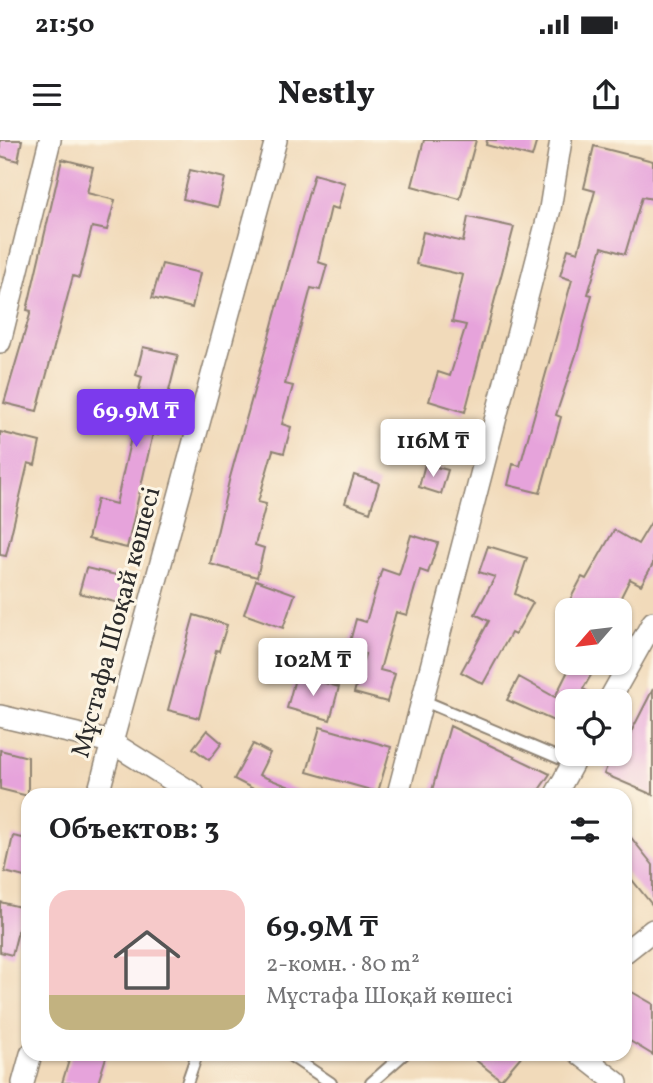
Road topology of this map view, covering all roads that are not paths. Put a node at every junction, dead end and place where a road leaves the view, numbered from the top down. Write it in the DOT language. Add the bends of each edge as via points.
graph roads {
  1 [pos="50,140"];
  2 [pos="276,140"];
  3 [pos="561,140"];
  4 [pos="0,342"];
  5 [pos="653,622"];
  6 [pos="615,689"];
  7 [pos="424,701"];
  8 [pos="0,716"];
  9 [pos="111,742"];
  10 [pos="555,751"];
  11 [pos="571,766"];
  12 [pos="100,788"];
  13 [pos="184,788"];
  14 [pos="400,788"];
  15 [pos="559,788"];
  16 [pos="653,930"];
  17 [pos="632,946"];
  18 [pos="29,1061"];
  19 [pos="195,1061"];
  20 [pos="298,1061"];
  21 [pos="396,1061"];
  22 [pos="589,1061"];
  23 [pos="23,1083"];
  24 [pos="187,1083"];
  25 [pos="331,1083"];
  26 [pos="371,1083"];
  27 [pos="617,1083"];
  1 -- 4 [label="street"];
  2 -- 9 [label="street, Мұстафа Шоқай көшесі"];
  3 -- 7 [label="street" via="550,209"];
  5 -- 6 [label="street"];
  7 -- 10 [label="lane"];
  7 -- 14 [label="street"];
  8 -- 9 [label="street"];
  9 -- 12 [label="street, Мұстафа Шоқай көшесі"];
  9 -- 13 [label="street"];
  11 -- 15 [label="street"];
  16 -- 17 [label="street"];
  18 -- 23 [label="street"];
  19 -- 24 [label="lane"];
  20 -- 25 [label="lane"];
  21 -- 26 [label="lane"];
  22 -- 27 [label="street"];
}
